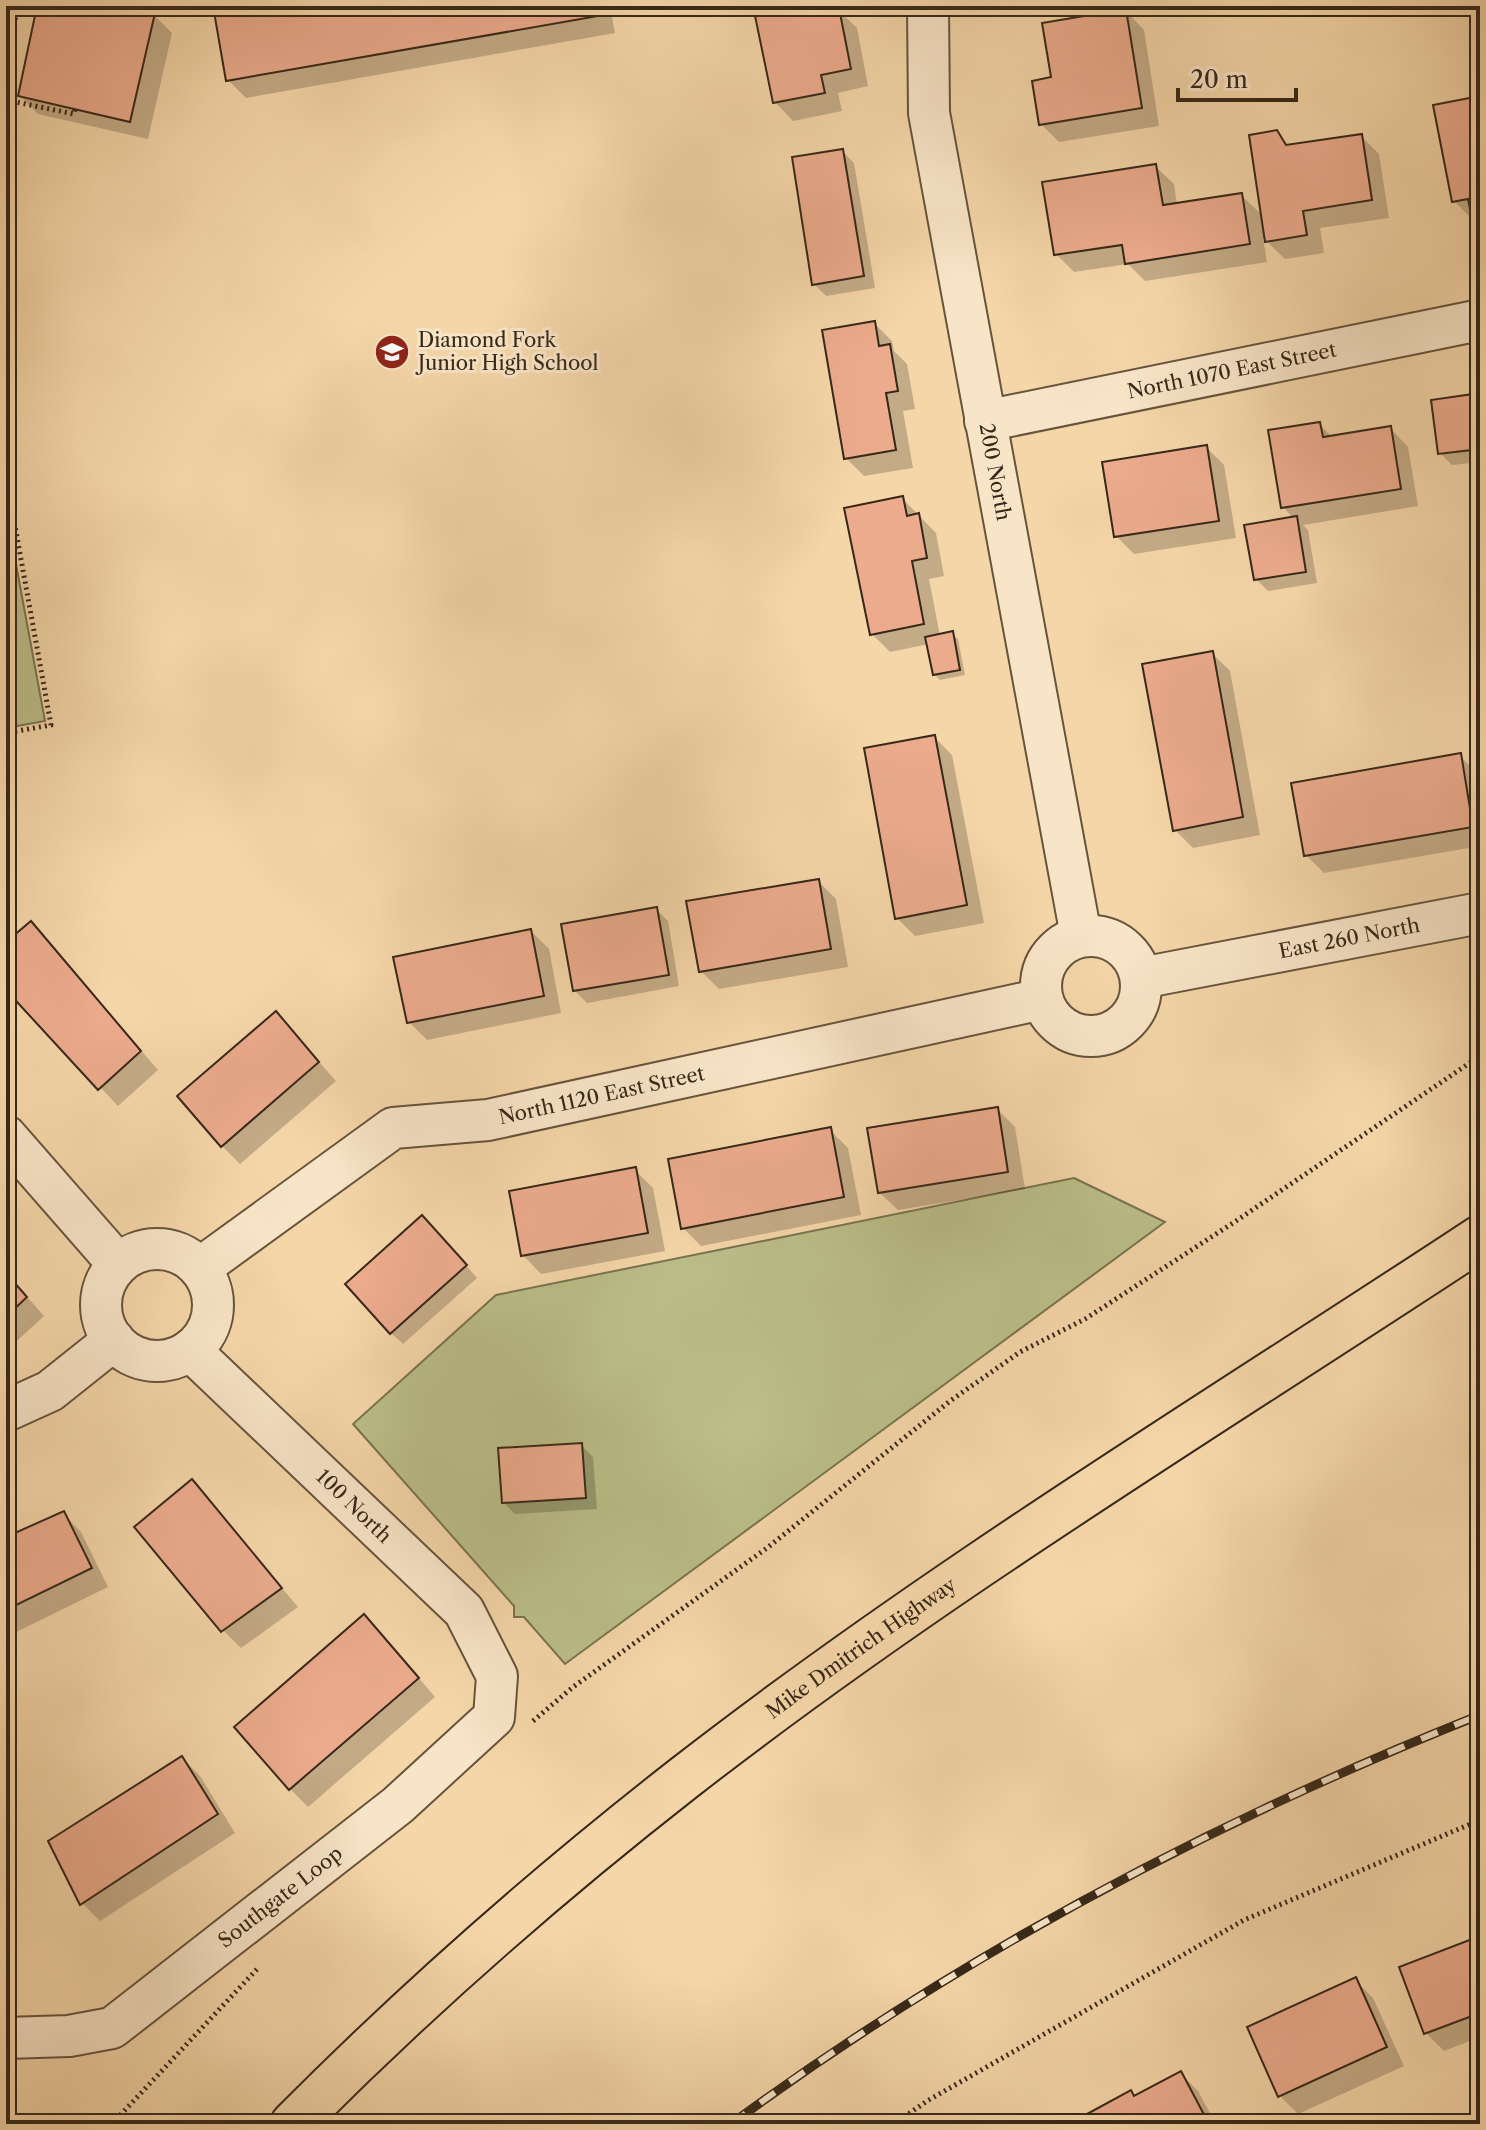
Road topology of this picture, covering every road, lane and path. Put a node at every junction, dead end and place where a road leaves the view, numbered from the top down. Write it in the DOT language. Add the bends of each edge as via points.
graph roads {
  1 [pos="17,6"];
  2 [pos="928,6"];
  3 [pos="6,91"];
  4 [pos="6,100"];
  5 [pos="75,109"];
  6 [pos="1480,320"];
  7 [pos="985,421"];
  8 [pos="6,505"];
  9 [pos="6,733"];
  10 [pos="1480,913"];
  11 [pos="1081,936"];
  12 [pos="1141,978"];
  13 [pos="1042,999"];
  14 [pos="1480,1056"];
  15 [pos="6,1136"];
  16 [pos="1480,1238"];
  17 [pos="118,1264"];
  18 [pos="200,1268"];
  19 [pos="114,1340"];
  20 [pos="190,1350"];
  21 [pos="6,1411"];
  22 [pos="497,1676"];
  23 [pos="524,1730"];
  24 [pos="1480,1820"];
  25 [pos="265,1962"];
  26 [pos="6,2038"];
  27 [pos="112,2124"];
  28 [pos="293,2124"];
  29 [pos="894,2124"];
  1 -- 3 [label="path"];
  2 -- 7 [label="street, 200 North" via="929,113"];
  4 -- 5 [label="path" via="74,114"];
  6 -- 7 [label="street, North 1070 East Street"];
  7 -- 11 [label="street, 200 North"];
  8 -- 9 [label="path" via="11,504 51,725"];
  10 -- 12 [label="street, East 260 North"];
  11 -- 12 [label="street" via="1097,936 1126,949"];
  11 -- 13 [label="street" via="1065,942 1044,966"];
  12 -- 13 [label="street" via="1134,1011 1124,1024 1101,1035 1061,1027"];
  13 -- 18 [label="street, North 1120 East Street" via="488,1120 393,1128"];
  14 -- 23 [label="path" via="1173,1263 1085,1319 1020,1352 950,1401 767,1548 573,1687"];
  15 -- 17 [label="street"];
  16 -- 28 [label="highway, Mike Dmitrich Highway" via="930,1600 705,1763 520,1913"];
  17 -- 18 [label="street" via="133,1253 169,1250"];
  17 -- 19 [label="street" via="101,1296 102,1315"];
  18 -- 20 [label="street" via="211,1293 211,1320"];
  19 -- 20 [label="street" via="136,1357 154,1361"];
  19 -- 21 [label="street" via="50,1391"];
  20 -- 22 [label="street, 100 North" via="464,1611"];
  22 -- 26 [label="street, Southgate Loop" via="494,1717 398,1805 112,2028"];
  24 -- 29 [label="path" via="1244,1920"];
  25 -- 27 [label="path"];
}
